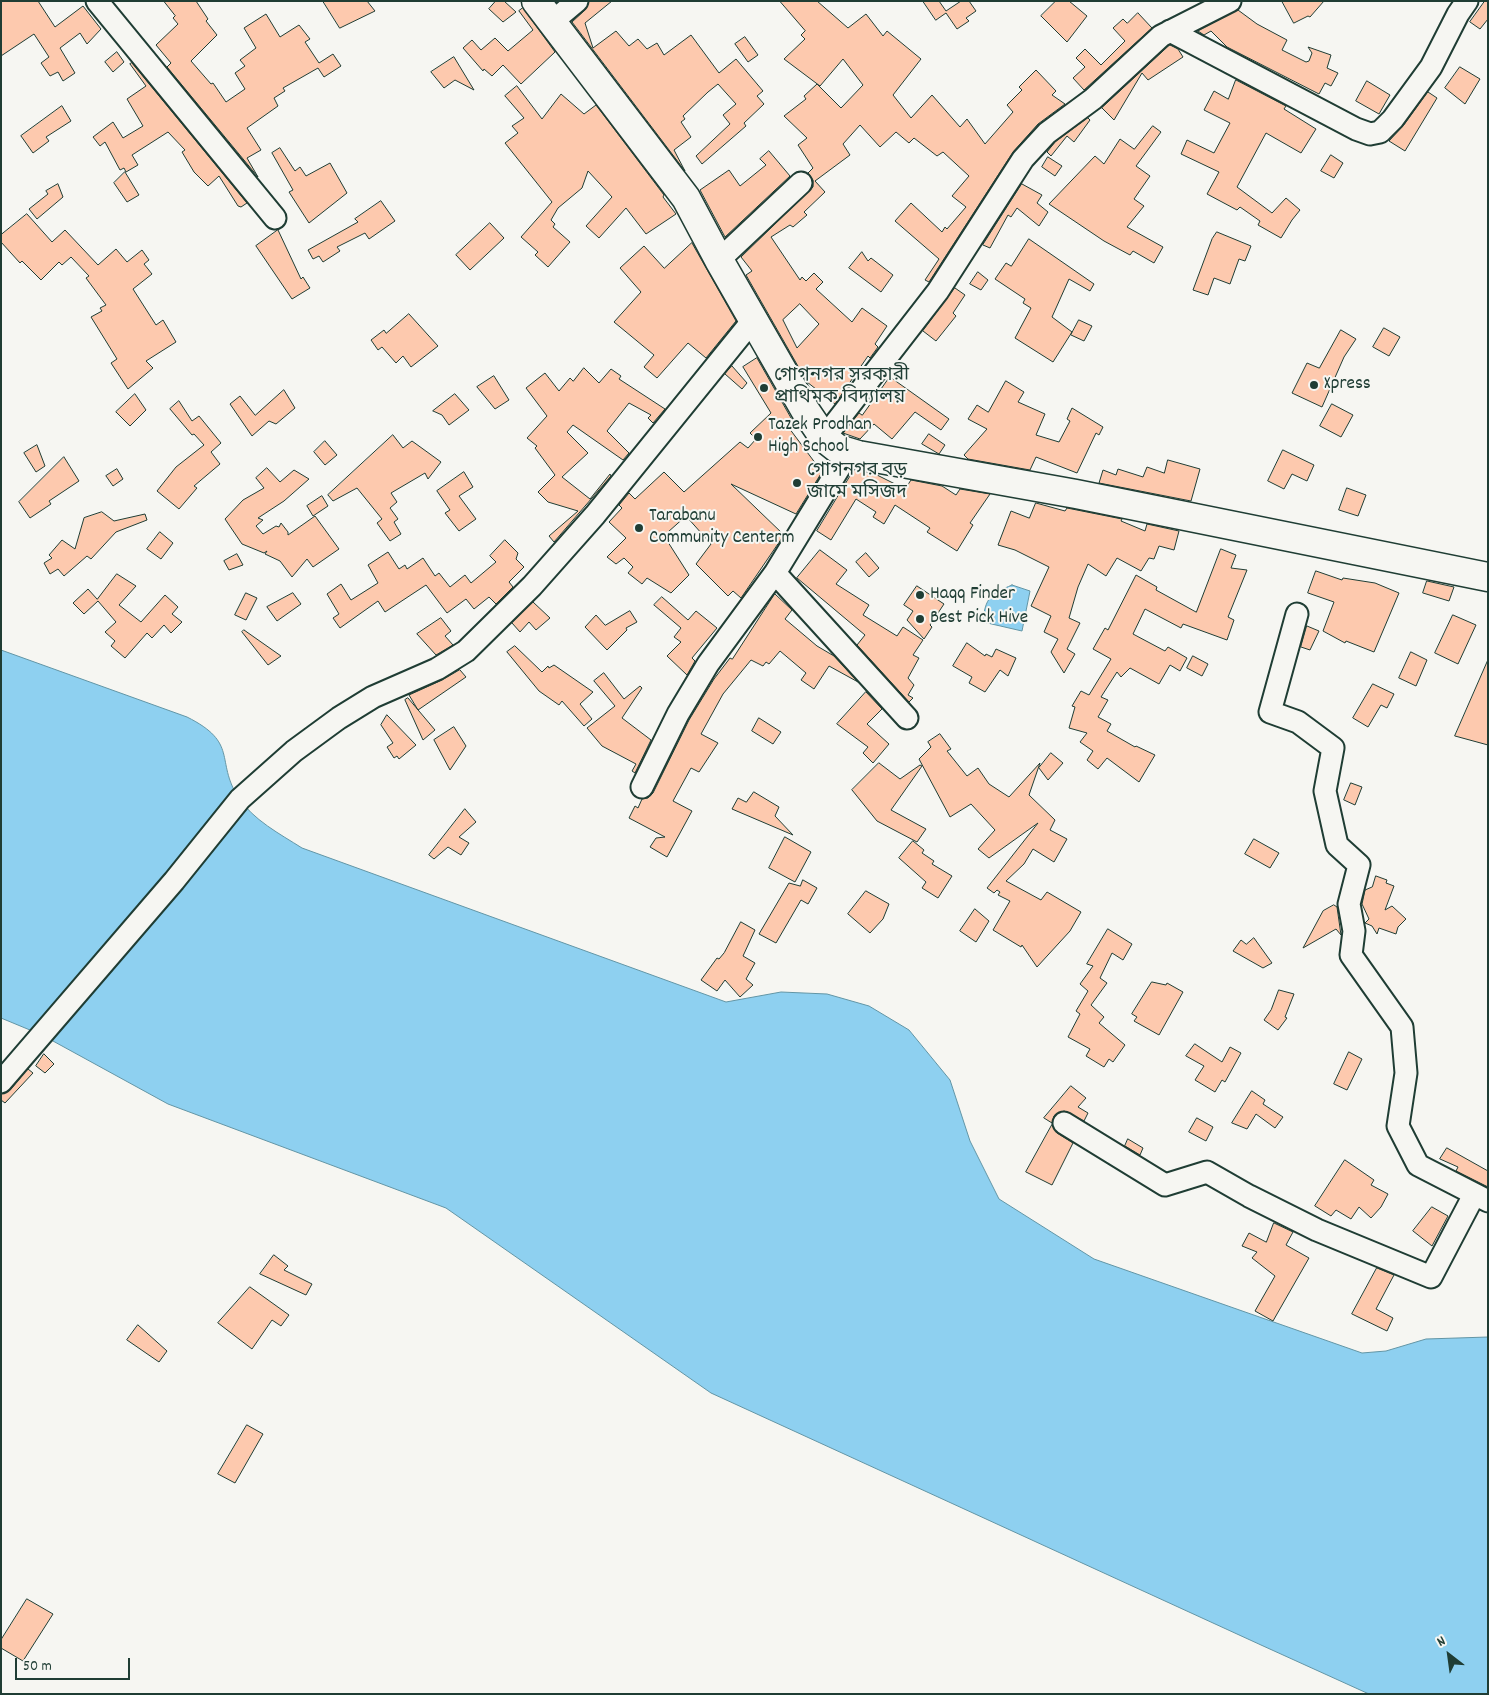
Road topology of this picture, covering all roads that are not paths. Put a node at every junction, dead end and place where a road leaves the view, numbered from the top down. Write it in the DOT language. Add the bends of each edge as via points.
graph roads {
  1 [pos="97,1"];
  2 [pos="577,1"];
  3 [pos="1230,1"];
  4 [pos="1467,1"];
  5 [pos="544,11"];
  6 [pos="1170,30"];
  7 [pos="801,183"];
  8 [pos="275,218"];
  9 [pos="719,260"];
  10 [pos="753,320"];
  11 [pos="824,438"];
  12 [pos="849,452"];
  13 [pos="775,573"];
  14 [pos="1488,577"];
  15 [pos="1297,614"];
  16 [pos="907,718"];
  17 [pos="642,787"];
  18 [pos="1,1082"];
  19 [pos="1064,1123"];
  20 [pos="1481,1198"];
  1 -- 8 [label="street"];
  2 -- 5 [label="street"];
  3 -- 6 [label="street"];
  4 -- 6 [label="street" via="1431,67 1393,119 1380,132 1370,134"];
  5 -- 9 [label="main road" via="686,198"];
  6 -- 11 [label="street" via="1093,99 1047,133 1023,158 938,292"];
  7 -- 9 [label="street"];
  9 -- 10 [label="main road"];
  10 -- 11 [label="main road"];
  10 -- 18 [label="street" via="595,515 532,586 466,651 437,669 373,697 339,718 294,751 240,800"];
  11 -- 12 [label="main road" via="838,449"];
  12 -- 13 [label="street"];
  12 -- 14 [label="main road"];
  13 -- 16 [label="street"];
  13 -- 17 [label="street" via="708,664 678,714"];
  15 -- 20 [label="street" via="1270,712 1298,722 1334,748 1325,791 1338,846 1359,864 1349,904 1354,931 1351,955 1402,1027 1406,1073 1398,1126 1418,1165"];
  19 -- 20 [label="street" via="1165,1185 1207,1172 1317,1230 1432,1277"];
}
